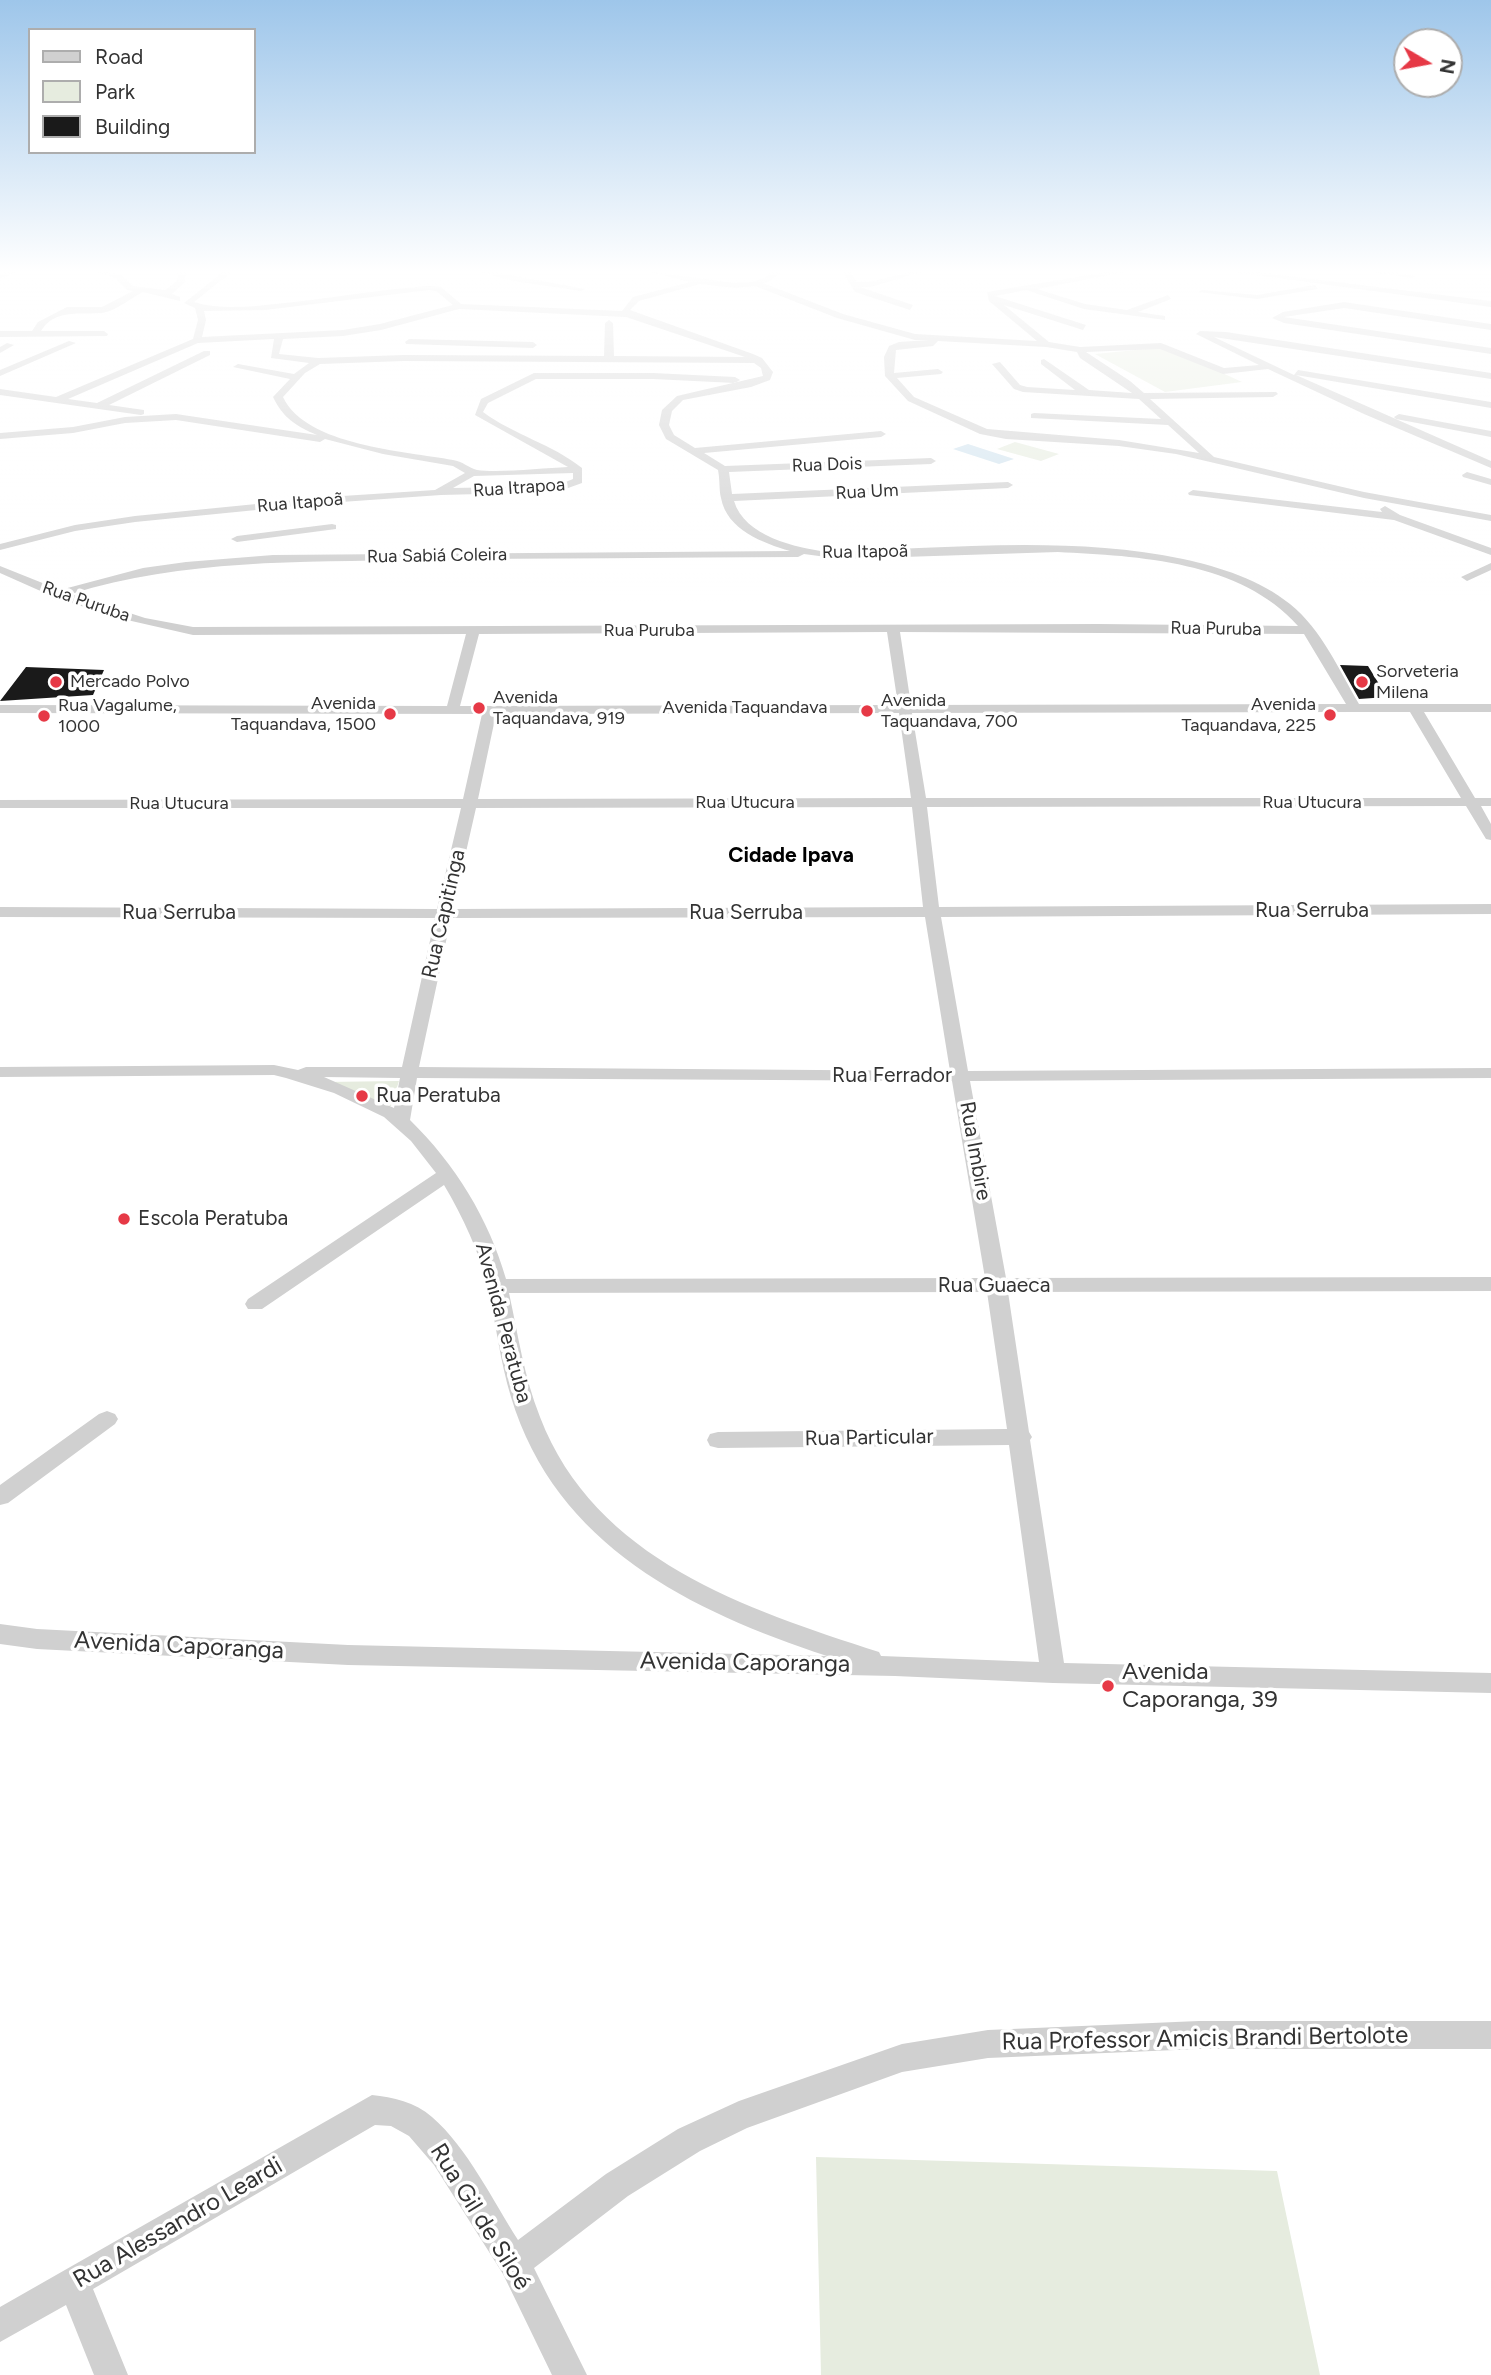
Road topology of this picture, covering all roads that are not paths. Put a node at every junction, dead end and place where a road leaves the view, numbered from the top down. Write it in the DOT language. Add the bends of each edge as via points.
graph roads {
  1 [pos="99,382"];
  2 [pos="148,382"];
  3 [pos="291,382"];
  4 [pos="520,382"];
  5 [pos="553,382"];
  6 [pos="757,382"];
  7 [pos="895,382"];
  8 [pos="1013,382"];
  9 [pos="1071,382"];
  10 [pos="1124,382"];
  11 [pos="1300,382"];
  12 [pos="1350,382"];
  13 [pos="587,387"];
  14 [pos="0,392"];
  15 [pos="1086,393"];
  16 [pos="1273,394"];
  17 [pos="1142,396"];
  18 [pos="56,400"];
  19 [pos="98,406"];
  20 [pos="1491,406"];
  21 [pos="1367,412"];
  22 [pos="1482,414"];
  23 [pos="1034,416"];
  24 [pos="176,417"];
  25 [pos="1171,422"];
  26 [pos="881,434"];
  27 [pos="1491,434"];
  28 [pos="0,436"];
  29 [pos="338,442"];
  30 [pos="693,451"];
  31 [pos="1212,460"];
  32 [pos="931,461"];
  33 [pos="1491,465"];
  34 [pos="723,469"];
  35 [pos="578,470"];
  36 [pos="472,473"];
  37 [pos="1467,475"];
  38 [pos="1491,482"];
  39 [pos="1008,485"];
  40 [pos="437,493"];
  41 [pos="1192,494"];
  42 [pos="1364,495"];
  43 [pos="726,498"];
  44 [pos="214,511"];
  45 [pos="1396,517"];
  46 [pos="1491,518"];
  47 [pos="332,527"];
  48 [pos="230,530"];
  49 [pos="0,547"];
  50 [pos="1491,552"];
  51 [pos="820,554"];
  52 [pos="245,560"];
  53 [pos="1491,566"];
  54 [pos="0,569"];
  55 [pos="1467,577"];
  56 [pos="58,594"];
  57 [pos="893,630"];
  58 [pos="1307,630"];
  59 [pos="472,632"];
  60 [pos="905,708"];
  61 [pos="1491,708"];
  62 [pos="0,709"];
  63 [pos="453,709"];
  64 [pos="490,709"];
  65 [pos="1355,709"];
  66 [pos="1415,709"];
  67 [pos="65,711"];
  68 [pos="0,721"];
  69 [pos="1470,802"];
  70 [pos="1491,802"];
  71 [pos="919,803"];
  72 [pos="0,804"];
  73 [pos="471,804"];
  74 [pos="1491,836"];
  75 [pos="1491,909"];
  76 [pos="0,912"];
  77 [pos="932,913"];
  78 [pos="442,914"];
  79 [pos="0,1072"];
  80 [pos="293,1072"];
  81 [pos="409,1073"];
  82 [pos="1491,1073"];
  83 [pos="961,1076"];
  84 [pos="401,1121"];
  85 [pos="446,1175"];
  86 [pos="1491,1284"];
  87 [pos="498,1286"];
  88 [pos="997,1287"];
  89 [pos="255,1304"];
  90 [pos="107,1419"];
  91 [pos="1021,1437"];
  92 [pos="718,1440"];
  93 [pos="0,1497"];
  94 [pos="0,1634"];
  95 [pos="895,1666"];
  96 [pos="1053,1673"];
  97 [pos="1491,1682"];
  98 [pos="1491,2035"];
  99 [pos="354,2119"];
  100 [pos="514,2263"];
  101 [pos="74,2283"];
  102 [pos="0,2325"];
  103 [pos="111,2375"];
  104 [pos="570,2375"];
  1 -- 18 [label="street"];
  2 -- 19 [label="street"];
  3 -- 29 [label="street" via="278,397 285,415"];
  4 -- 35 [label="street, Rua Itrapoa" via="484,401 478,413 552,450"];
  5 -- 13 [label="street"];
  6 -- 30 [label="street" via="675,400 664,425 670,437"];
  7 -- 31 [label="street" via="911,399 984,432 1131,445"];
  8 -- 15 [label="street" via="1020,389"];
  9 -- 15 [label="street"];
  10 -- 17 [label="street"];
  11 -- 21 [label="street"];
  12 -- 20 [label="street"];
  14 -- 18 [label="street"];
  15 -- 17 [label="street"];
  16 -- 17 [label="street"];
  17 -- 25 [label="street"];
  18 -- 19 [label="street"];
  19 -- 24 [label="street"];
  20 -- 22 [label="street"];
  21 -- 27 [label="street" via="1470,426"];
  21 -- 33 [label="street"];
  23 -- 25 [label="street"];
  24 -- 28 [label="street"];
  24 -- 29 [label="street"];
  25 -- 31 [label="street"];
  26 -- 30 [label="street"];
  29 -- 36 [label="street" via="455,463"];
  30 -- 34 [label="street"];
  31 -- 42 [label="street"];
  32 -- 34 [label="street, Rua Dois"];
  34 -- 43 [label="street, Rua Itapoã"];
  35 -- 36 [label="street"];
  35 -- 40 [label="street, Rua Itrapoa" via="578,481 557,489"];
  36 -- 40 [label="street, Rua Itapoã"];
  37 -- 38 [label="street"];
  39 -- 43 [label="street, Rua Um"];
  40 -- 44 [label="street, Rua Itapoã"];
  41 -- 45 [label="street"];
  42 -- 45 [label="street"];
  42 -- 46 [label="street"];
  43 -- 51 [label="street, Rua Itapoã" via="738,521 750,531"];
  44 -- 48 [label="street"];
  44 -- 49 [label="street, Rua Itapoã" via="75,528"];
  45 -- 50 [label="street"];
  47 -- 48 [label="street"];
  48 -- 52 [label="street"];
  51 -- 52 [label="street, Rua Sabiá Coleira"];
  51 -- 58 [label="street, Rua Itapoã" via="1052,549 1155,557 1248,583 1285,606"];
  52 -- 56 [label="street, Rua Sabiá Coleira" via="129,573"];
  53 -- 55 [label="street"];
  54 -- 56 [label="street, Rua Puruba"];
  56 -- 59 [label="street, Rua Puruba" via="122,617 193,631"];
  57 -- 58 [label="street, Rua Puruba"];
  57 -- 59 [label="street, Rua Puruba"];
  57 -- 60 [label="street, Rua Imbire"];
  58 -- 65 [label="street, Rua Itapoã"];
  59 -- 63 [label="street"];
  60 -- 64 [label="street, Avenida Taquandava"];
  60 -- 65 [label="street, Avenida Taquandava"];
  60 -- 71 [label="street, Rua Imbire"];
  61 -- 66 [label="street, Avenida Taquandava"];
  62 -- 67 [label="street, Avenida Taquandava"];
  63 -- 64 [label="street, Avenida Taquandava"];
  63 -- 67 [label="street, Avenida Taquandava"];
  64 -- 73 [label="street, Rua Capitinga"];
  65 -- 66 [label="street, Avenida Taquandava"];
  66 -- 69 [label="street"];
  67 -- 68 [label="street"];
  69 -- 70 [label="street, Rua Utucura"];
  69 -- 71 [label="street, Rua Utucura"];
  69 -- 74 [label="street"];
  71 -- 73 [label="street, Rua Utucura"];
  71 -- 77 [label="street, Rua Imbire"];
  72 -- 73 [label="street, Rua Utucura"];
  73 -- 78 [label="street, Rua Capitinga"];
  75 -- 77 [label="street, Rua Serruba"];
  76 -- 78 [label="street, Rua Serruba"];
  77 -- 78 [label="street, Rua Serruba"];
  77 -- 83 [label="street, Rua Imbire"];
  78 -- 81 [label="street, Rua Capitinga"];
  79 -- 80 [label="street, Avenida Peratuba"];
  80 -- 81 [label="street, Rua Ferrador"];
  80 -- 84 [label="street, Avenida Peratuba" via="348,1093"];
  81 -- 83 [label="street, Rua Ferrador"];
  81 -- 84 [label="street, Rua Capitinga"];
  82 -- 83 [label="street, Rua Ferrador"];
  83 -- 88 [label="street, Rua Imbire"];
  84 -- 85 [label="street, Avenida Peratuba"];
  85 -- 87 [label="street, Avenida Peratuba" via="470,1213"];
  85 -- 89 [label="street"];
  86 -- 88 [label="street, Rua Guaeca"];
  87 -- 88 [label="street, Rua Guaeca"];
  87 -- 95 [label="street, Avenida Peratuba" via="507,1344 525,1409 548,1456 603,1527 634,1553 704,1596 781,1630"];
  88 -- 91 [label="street, Rua Imbire"];
  90 -- 93 [label="street"];
  91 -- 92 [label="street, Rua Particular"];
  91 -- 96 [label="street, Rua Imbire"];
  94 -- 95 [label="street, Avenida Caporanga" via="348,1655"];
  95 -- 96 [label="street, Avenida Caporanga"];
  96 -- 97 [label="street, Avenida Caporanga"];
  98 -- 100 [label="street, Rua Professor Amicis Brandi Bertolote" via="1199,2035 988,2044 902,2058 739,2116 689,2140 617,2185"];
  99 -- 100 [label="street, Rua Gil de Siloé" via="372,2110 395,2112 420,2126 445,2154"];
  99 -- 101 [label="street, Rua Alessandro Leardi"];
  100 -- 104 [label="street, Rua Gil de Siloé"];
  101 -- 102 [label="street, Rua Alessandro Leardi"];
  101 -- 103 [label="street"];
}
